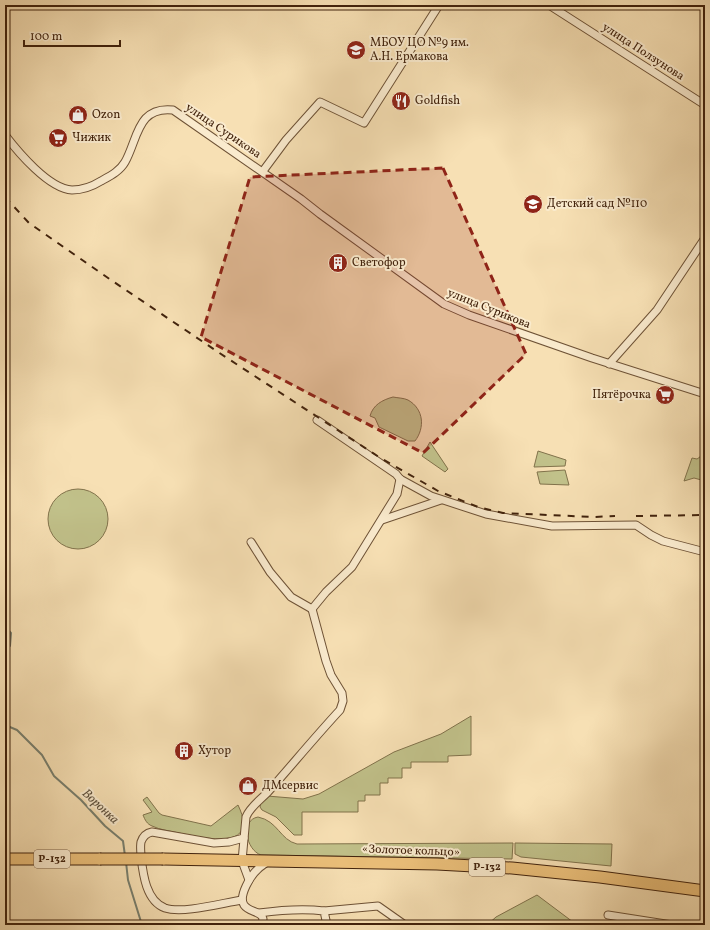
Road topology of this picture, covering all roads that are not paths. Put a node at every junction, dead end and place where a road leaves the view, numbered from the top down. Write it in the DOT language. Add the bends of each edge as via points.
graph roads {
  1 [pos="439,5"];
  2 [pos="550,5"];
  3 [pos="705,105"];
  4 [pos="5,135"];
  5 [pos="263,171"];
  6 [pos="705,238"];
  7 [pos="609,364"];
  8 [pos="705,394"];
  9 [pos="317,420"];
  10 [pos="400,479"];
  11 [pos="441,500"];
  12 [pos="382,520"];
  13 [pos="251,542"];
  14 [pos="705,552"];
  15 [pos="312,609"];
  16 [pos="244,838"];
  17 [pos="5,859"];
  18 [pos="242,861"];
  19 [pos="268,861"];
  20 [pos="249,880"];
  21 [pos="705,891"];
  22 [pos="242,900"];
  23 [pos="324,911"];
  24 [pos="259,913"];
  25 [pos="608,916"];
  26 [pos="262,925"];
  27 [pos="327,925"];
  28 [pos="405,925"];
  29 [pos="672,925"];
  1 -- 5 [label="street" via="364,122 320,102 286,140"];
  2 -- 3 [label="street, улица Ползунова"];
  4 -- 5 [label="street, улица Сурикова" via="42,175 64,189 73,190 95,185 115,173 124,163 136,133 150,114 157,110 173,110"];
  5 -- 7 [label="street, улица Сурикова" via="444,304"];
  6 -- 7 [label="street" via="657,310"];
  7 -- 8 [label="street, улица Сурикова"];
  9 -- 10 [label="street"];
  10 -- 11 [label="street"];
  10 -- 12 [label="street" via="397,494"];
  11 -- 12 [label="street"];
  11 -- 14 [label="street" via="486,514 545,526 636,525 663,541"];
  12 -- 15 [label="street" via="352,567"];
  13 -- 15 [label="street" via="270,572 291,597"];
  15 -- 16 [label="street" via="326,661 342,693 342,706 249,811"];
  16 -- 18 [label="street"];
  16 -- 22 [label="street" via="214,843 152,832 144,837 140,849 147,887 152,898 163,907 185,909"];
  17 -- 18 [label="main road, «Золотое кольцо» / Р-132, bridge"];
  18 -- 19 [label="main road, «Золотое кольцо» / Р-132"];
  18 -- 20 [label="street"];
  19 -- 20 [label="street" via="257,869"];
  19 -- 21 [label="main road, «Золотое кольцо» / Р-132" via="512,868"];
  20 -- 22 [label="street"];
  22 -- 24 [label="street" via="247,908"];
  23 -- 24 [label="street" via="285,909"];
  23 -- 27 [label="street"];
  23 -- 28 [label="street" via="378,906"];
  24 -- 26 [label="street" via="263,918"];
  25 -- 29 [label="street"];
}
